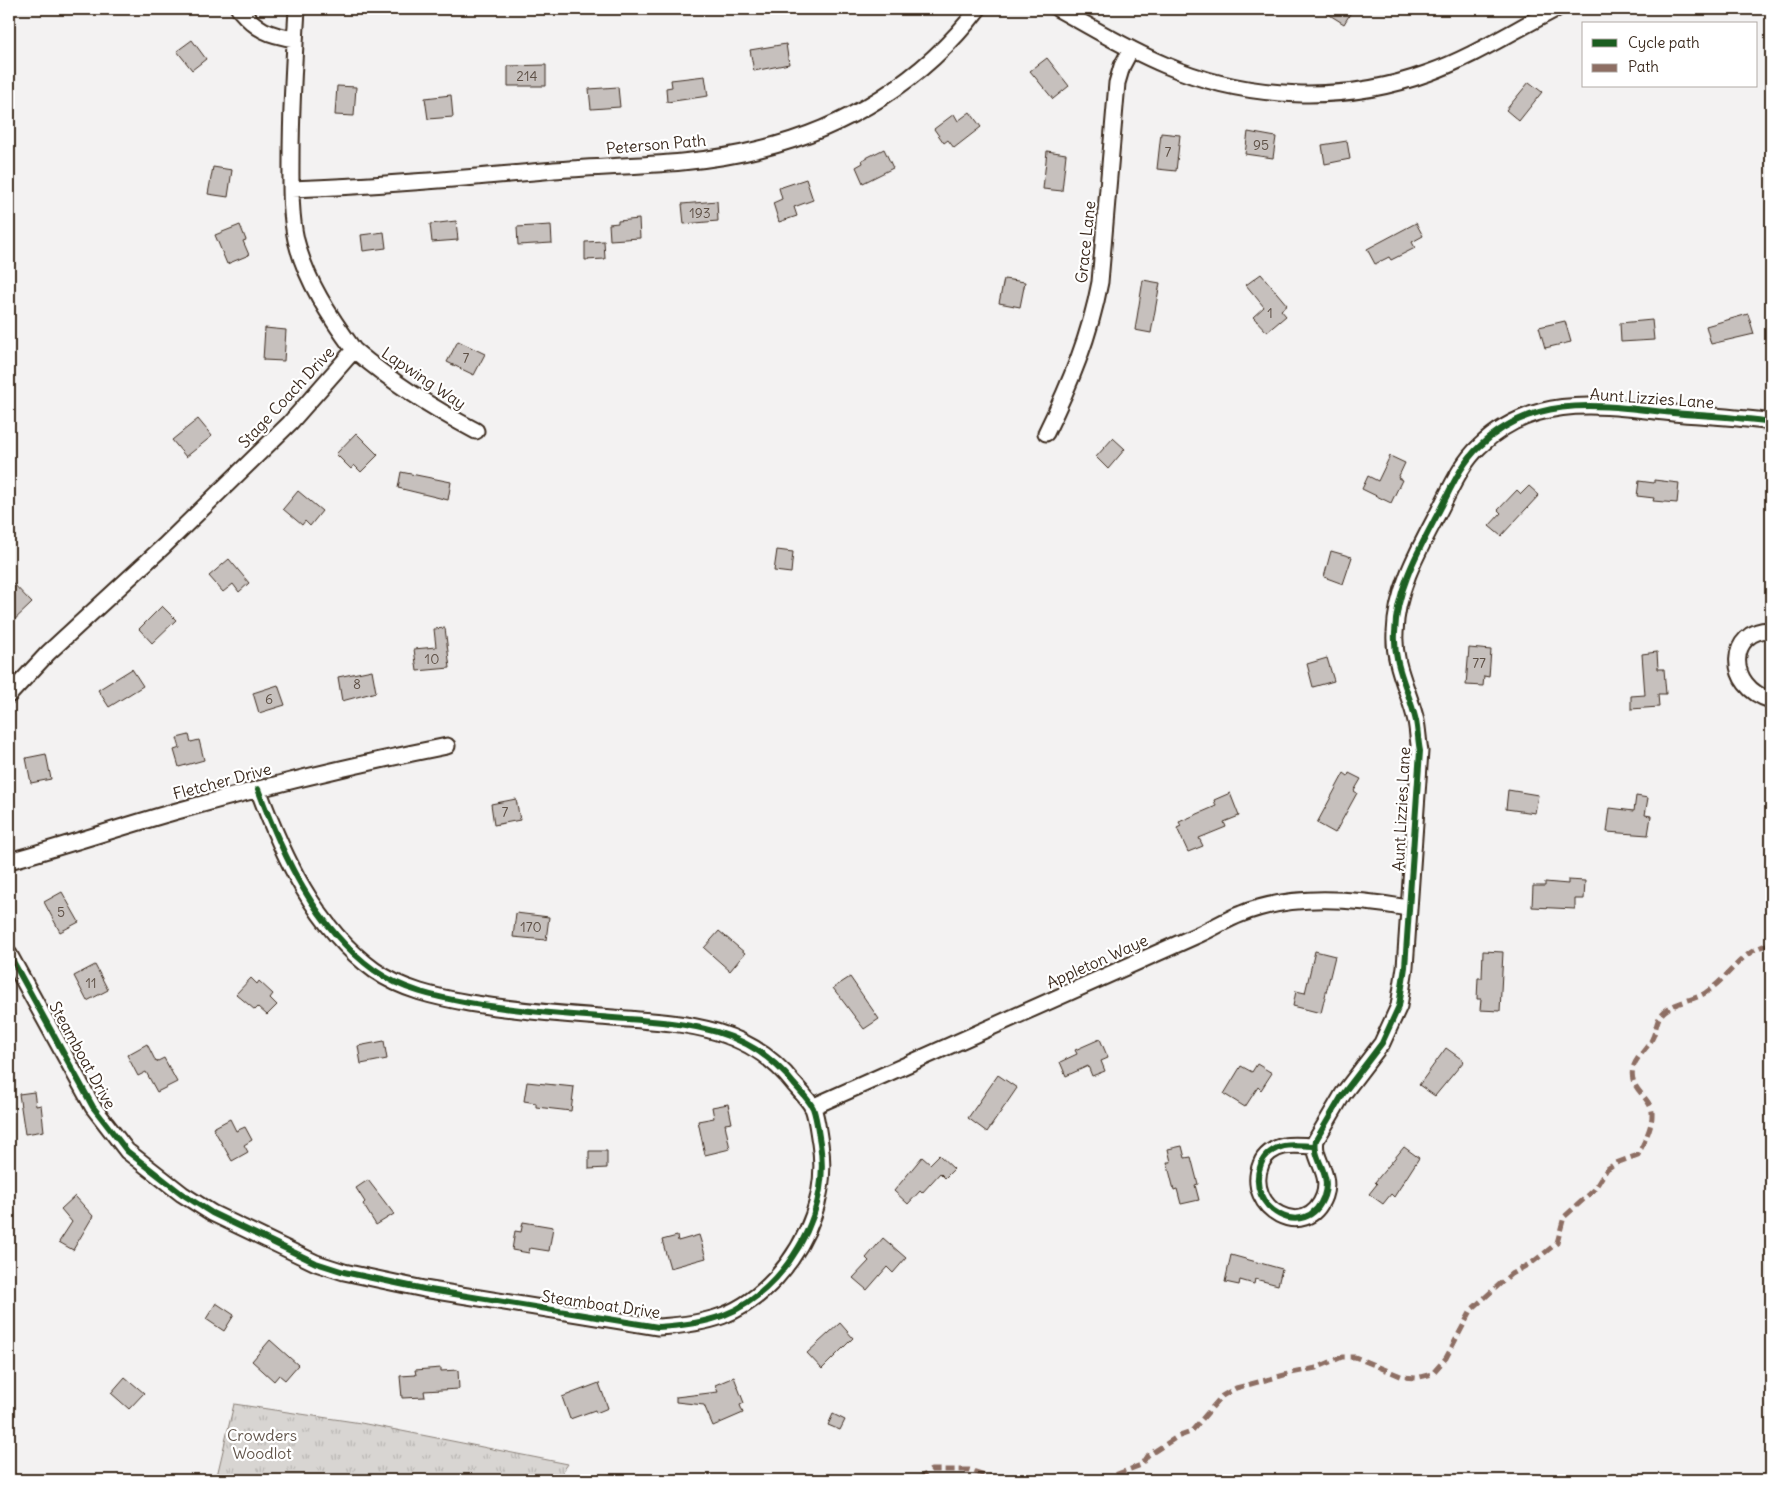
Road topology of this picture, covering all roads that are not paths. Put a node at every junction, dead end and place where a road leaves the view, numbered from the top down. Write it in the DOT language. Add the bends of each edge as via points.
graph roads {
  1 [pos="239,9"];
  2 [pos="297,9"];
  3 [pos="978,9"];
  4 [pos="1058,9"];
  5 [pos="1556,9"];
  6 [pos="295,39"];
  7 [pos="1131,49"];
  8 [pos="291,188"];
  9 [pos="354,350"];
  10 [pos="1771,422"];
  11 [pos="476,431"];
  12 [pos="1046,433"];
  13 [pos="1771,630"];
  14 [pos="9,695"];
  15 [pos="1771,700"];
  16 [pos="447,746"];
  17 [pos="258,789"];
  18 [pos="9,861"];
  19 [pos="1408,908"];
  20 [pos="9,954"];
  21 [pos="812,1107"];
  22 [pos="1315,1146"];
  1 -- 6 [label="street" via="260,30"];
  2 -- 6 [label="street, Stage Coach Drive"];
  3 -- 8 [label="street, Peterson Path" via="930,61 890,93 825,128 759,149 633,165 362,186"];
  4 -- 7 [label="street"];
  5 -- 7 [label="street" via="1427,74 1380,86 1329,93 1281,93 1232,86 1173,68"];
  6 -- 8 [label="street, Stage Coach Drive"];
  7 -- 12 [label="street, Grace Lane" via="1117,84 1096,304 1078,364"];
  8 -- 9 [label="street, Stage Coach Drive" via="296,240 306,269 320,298"];
  9 -- 11 [label="street, Lapwing Way" via="435,410"];
  9 -- 14 [label="street, Stage Coach Drive" via="290,422 164,546 48,653"];
  10 -- 19 [label="street, Aunt Lizzies Lane" via="1601,405 1546,409 1507,425 1472,455 1416,556 1400,596 1397,614 1397,661 1416,720 1420,751"];
  13 -- 15 [label="street" via="1754,633 1745,640 1740,649 1738,668 1740,677 1754,693"];
  16 -- 17 [label="street, Fletcher Drive" via="340,767"];
  17 -- 18 [label="street, Fletcher Drive"];
  17 -- 21 [label="street, Steamboat Drive" via="273,831 312,904 334,933 374,970 395,982 442,998 493,1006 683,1023 715,1031 736,1038 772,1059"];
  19 -- 21 [label="street, Appleton Waye" via="1375,902 1317,901 1285,903 1241,914"];
  19 -- 22 [label="street, Aunt Lizzies Lane" via="1402,989 1393,1022 1382,1043 1343,1094"];
  20 -- 21 [label="street, Steamboat Drive" via="93,1107 128,1151 155,1174 212,1213 316,1263 424,1289 658,1327 682,1326 730,1314 767,1288 794,1255 810,1223 821,1186 821,1151"];
  22 -- 22 [label="street" via="1286,1145 1269,1153 1262,1161 1256,1180 1262,1200 1275,1212 1293,1219 1305,1218 1316,1210 1324,1197 1325,1171"];
}
